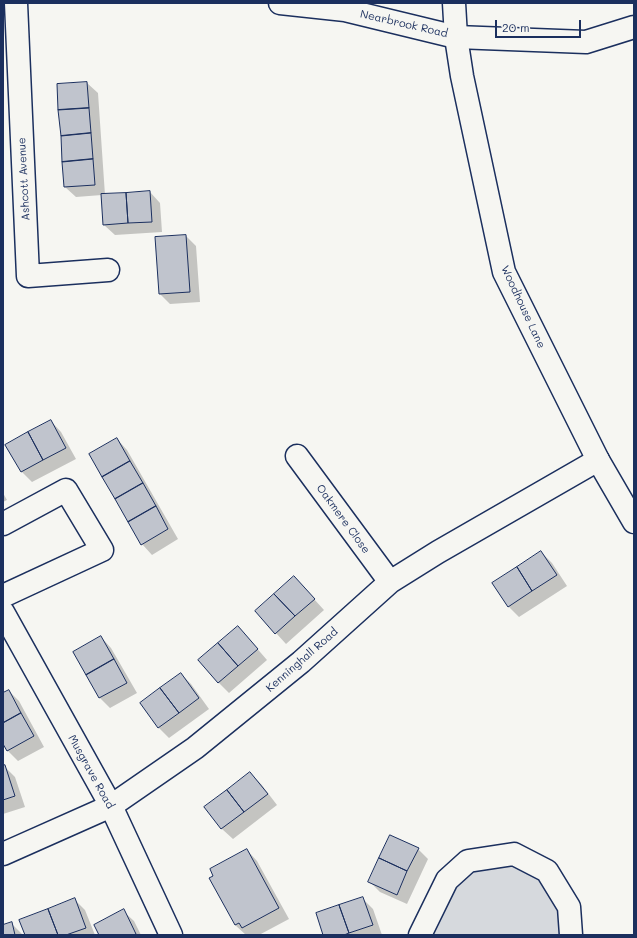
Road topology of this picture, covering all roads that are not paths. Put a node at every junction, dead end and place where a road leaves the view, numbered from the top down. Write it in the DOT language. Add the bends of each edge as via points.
graph roads {
  1 [pos="16,3"];
  2 [pos="280,3"];
  3 [pos="454,3"];
  4 [pos="634,27"];
  5 [pos="456,37"];
  6 [pos="108,270"];
  7 [pos="297,456"];
  8 [pos="598,460"];
  9 [pos="634,522"];
  10 [pos="3,524"];
  11 [pos="390,582"];
  12 [pos="3,596"];
  13 [pos="3,612"];
  14 [pos="111,806"];
  15 [pos="3,854"];
  16 [pos="171,935"];
  17 [pos="420,935"];
  18 [pos="571,935"];
  1 -- 6 [label="street, Ashcott Avenue" via="28,276"];
  2 -- 5 [label="street, Nearbrook Road" via="345,10"];
  3 -- 5 [label="street, Woodhouse Lane"];
  4 -- 5 [label="street, Nearbrook Road" via="586,42"];
  5 -- 8 [label="street, Woodhouse Lane" via="504,272"];
  7 -- 11 [label="street, Oakmere Close"];
  8 -- 9 [label="street, Woodhouse Lane"];
  8 -- 11 [label="street, Kenninghall Road"];
  10 -- 12 [label="street" via="66,490 102,550"];
  11 -- 14 [label="street, Kenninghall Road" via="301,662 195,748"];
  13 -- 14 [label="street, Musgrave Road"];
  14 -- 15 [label="street, Kenninghall Road"];
  14 -- 16 [label="street, Musgrave Road"];
  17 -- 18 [label="street" via="447,880 468,861 514,854 547,871 568,907"];
}
